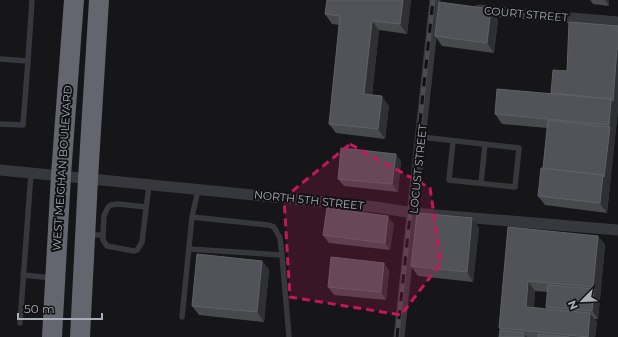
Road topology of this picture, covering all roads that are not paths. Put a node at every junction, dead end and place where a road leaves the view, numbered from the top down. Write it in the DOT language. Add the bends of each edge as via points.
graph roads {
  1 [pos="32,0"];
  2 [pos="74,0"];
  3 [pos="98,0"];
  4 [pos="437,4"];
  5 [pos="465,9"];
  6 [pos="618,22"];
  7 [pos="0,60"];
  8 [pos="28,61"];
  9 [pos="0,124"];
  10 [pos="421,137"];
  11 [pos="453,141"];
  12 [pos="484,144"];
  13 [pos="0,170"];
  14 [pos="31,173"];
  15 [pos="61,176"];
  16 [pos="88,179"];
  17 [pos="481,183"];
  18 [pos="149,185"];
  19 [pos="198,190"];
  20 [pos="146,207"];
  21 [pos="413,213"];
  22 [pos="192,217"];
  23 [pos="618,230"];
  24 [pos="94,235"];
  25 [pos="189,248"];
  26 [pos="282,255"];
  27 [pos="23,275"];
  28 [pos="55,278"];
  29 [pos="182,317"];
  30 [pos="20,323"];
  31 [pos="52,337"];
  32 [pos="80,337"];
  33 [pos="289,337"];
  34 [pos="399,337"];
  1 -- 8 [label="lane"];
  2 -- 15 [label="highway, WEST MEIGHAN BOULEVARD"];
  3 -- 16 [label="highway"];
  4 -- 10 [label="street, LOCUST STREET"];
  5 -- 6 [label="street, COURT STREET"];
  7 -- 8 [label="lane"];
  8 -- 9 [label="lane" via="23,125"];
  10 -- 11 [label="lane"];
  10 -- 21 [label="street, LOCUST STREET"];
  11 -- 12 [label="lane"];
  11 -- 17 [label="lane" via="449,180"];
  12 -- 17 [label="lane"];
  12 -- 17 [label="lane" via="519,148 515,187"];
  13 -- 14 [label="street, NORTH 5TH STREET"];
  14 -- 15 [label="street, NORTH 5TH STREET"];
  14 -- 27 [label="lane"];
  15 -- 16 [label="street, NORTH 5TH STREET"];
  15 -- 28 [label="highway, WEST MEIGHAN BOULEVARD"];
  16 -- 18 [label="street, NORTH 5TH STREET"];
  16 -- 24 [label="highway"];
  18 -- 19 [label="street, NORTH 5TH STREET"];
  18 -- 20 [label="lane"];
  19 -- 21 [label="street, NORTH 5TH STREET" via="376,207"];
  19 -- 22 [label="lane"];
  20 -- 24 [label="lane" via="111,205"];
  20 -- 24 [label="lane" via="142,242 137,250 107,246"];
  21 -- 23 [label="street, NORTH 5TH STREET"];
  21 -- 34 [label="street, LOCUST STREET"];
  22 -- 25 [label="lane"];
  22 -- 26 [label="lane" via="274,227 280,238"];
  24 -- 32 [label="highway"];
  25 -- 26 [label="lane"];
  25 -- 29 [label="lane"];
  26 -- 33 [label="lane"];
  27 -- 28 [label="lane"];
  27 -- 30 [label="lane"];
  28 -- 31 [label="highway, WEST MEIGHAN BOULEVARD"];
}
